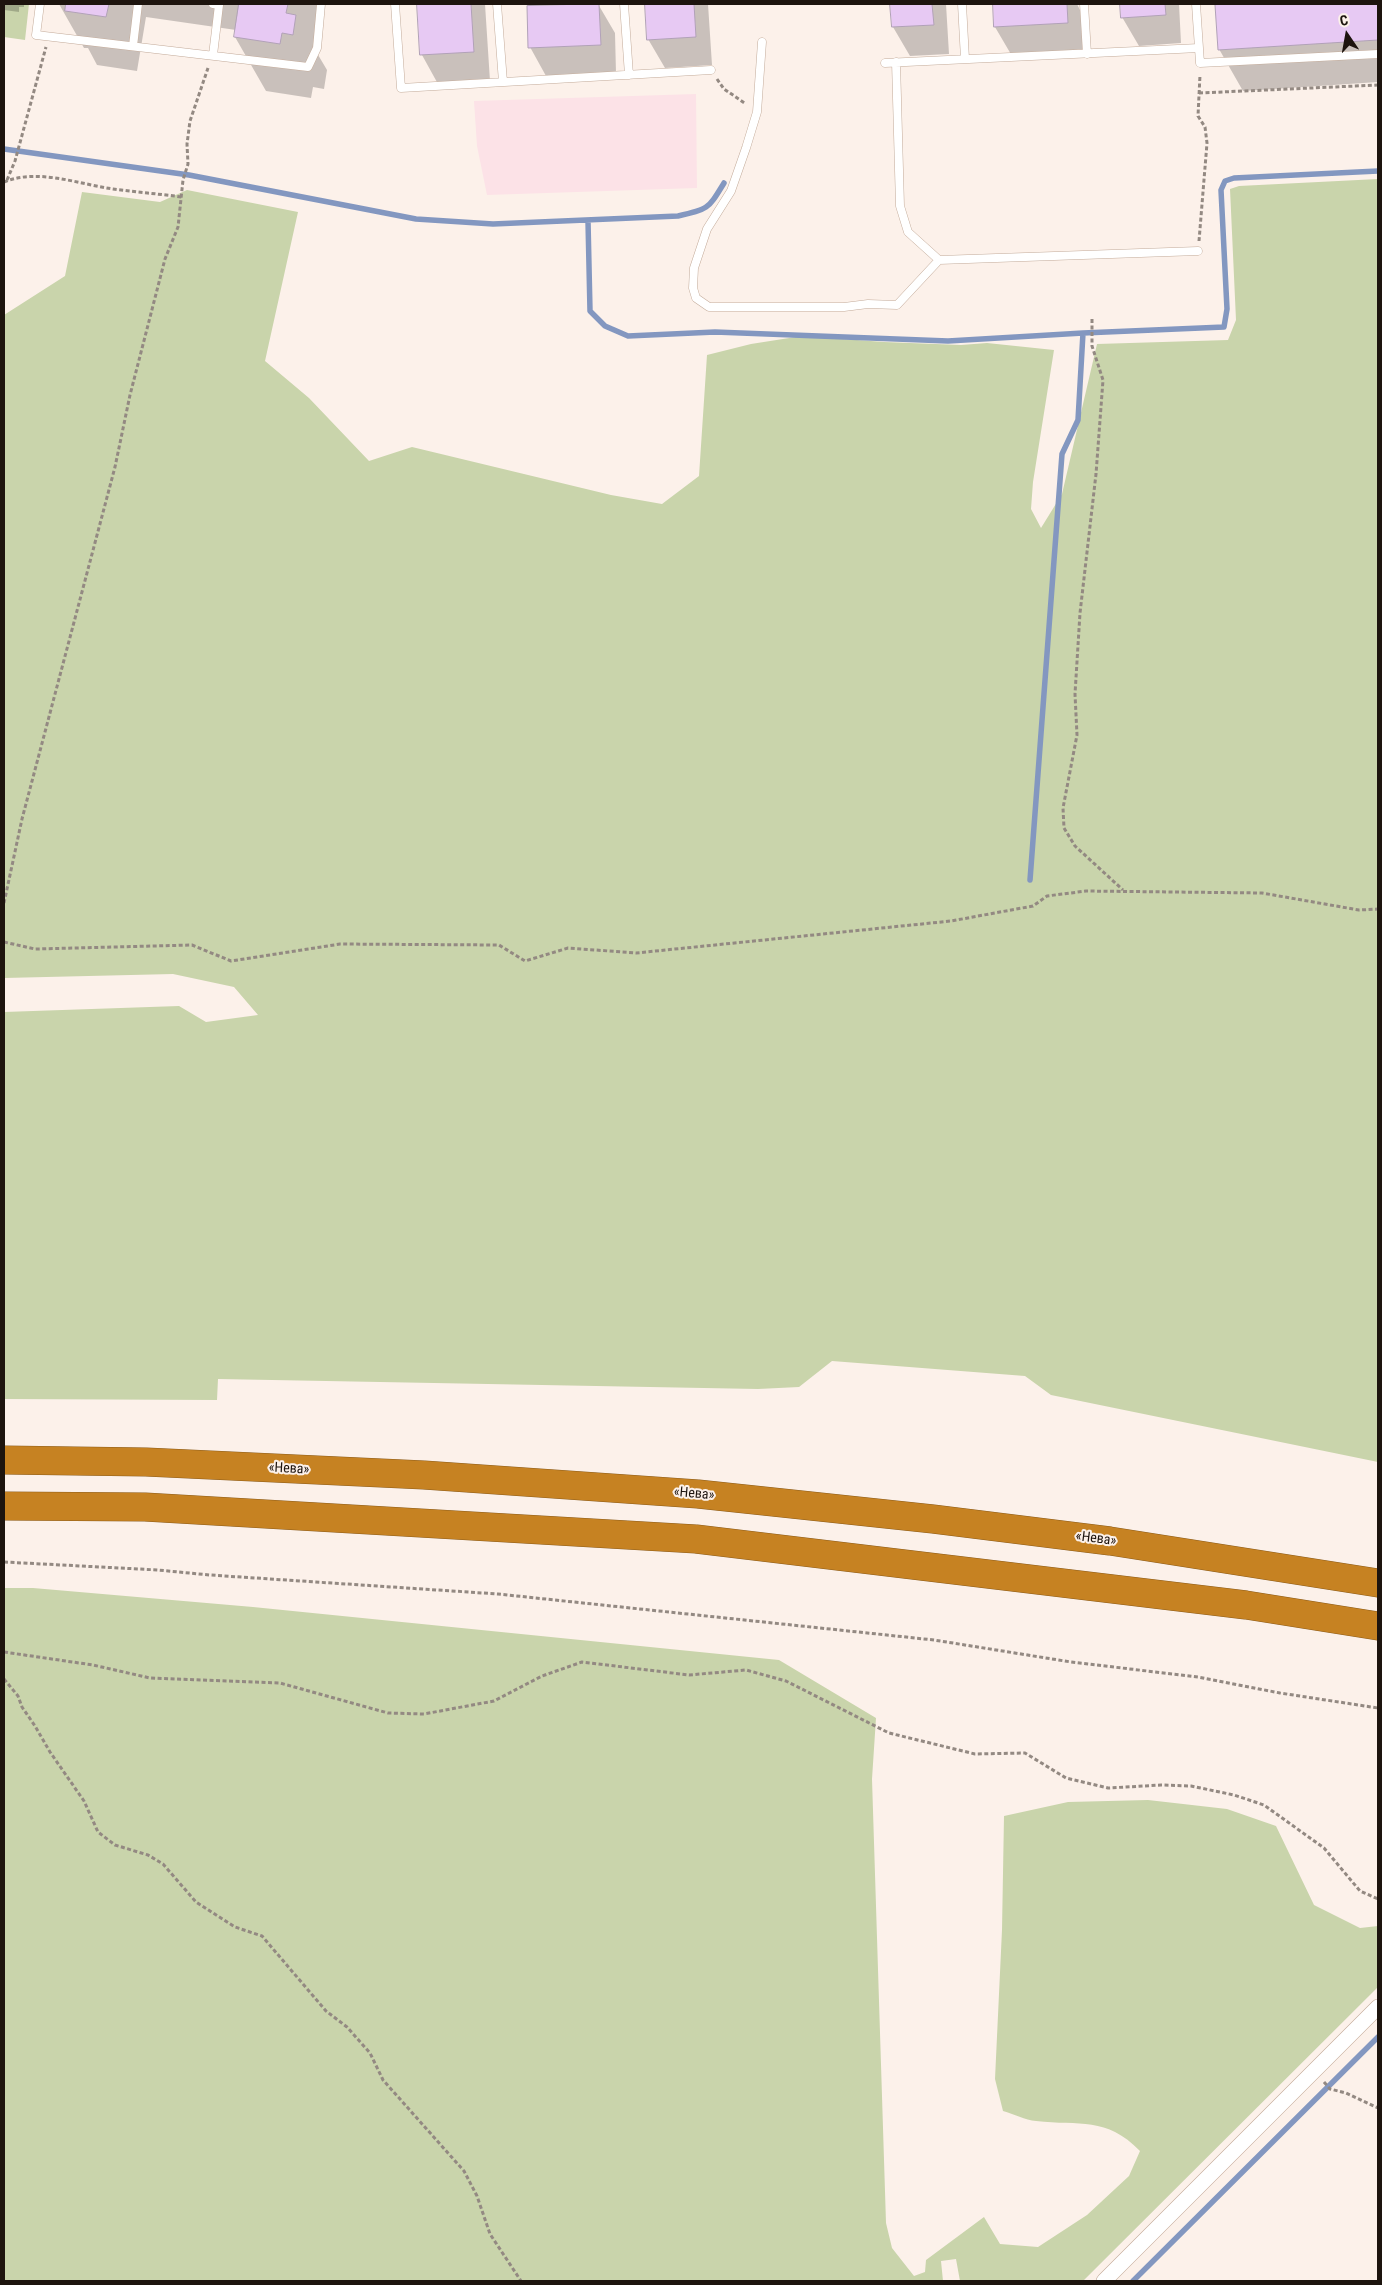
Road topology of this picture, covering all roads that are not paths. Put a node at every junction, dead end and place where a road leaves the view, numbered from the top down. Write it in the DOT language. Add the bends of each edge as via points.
graph roads {
  1 [pos="40,4"];
  2 [pos="138,4"];
  3 [pos="213,4"];
  4 [pos="321,4"];
  5 [pos="395,4"];
  6 [pos="497,4"];
  7 [pos="624,4"];
  8 [pos="962,4"];
  9 [pos="1084,4"];
  10 [pos="1196,4"];
  11 [pos="762,42"];
  12 [pos="133,46"];
  13 [pos="1199,48"];
  14 [pos="1087,54"];
  15 [pos="1378,54"];
  16 [pos="212,56"];
  17 [pos="965,59"];
  18 [pos="896,62"];
  19 [pos="886,63"];
  20 [pos="711,70"];
  21 [pos="629,75"];
  22 [pos="503,82"];
  23 [pos="1198,251"];
  24 [pos="939,260"];
  25 [pos="4,1460"];
  26 [pos="4,1506"];
  27 [pos="1378,1583"];
  28 [pos="1378,1626"];
  29 [pos="1378,2007"];
  30 [pos="1104,2281"];
  1 -- 12 [label="lane" via="36,35"];
  2 -- 12 [label="lane"];
  3 -- 16 [label="lane" via="219,4"];
  4 -- 16 [label="lane" via="317,48 308,67"];
  5 -- 22 [label="lane" via="401,88"];
  6 -- 22 [label="lane"];
  7 -- 21 [label="lane"];
  8 -- 17 [label="lane"];
  9 -- 14 [label="lane"];
  10 -- 13 [label="lane"];
  11 -- 24 [label="lane" via="757,112 730,192 707,229 698,253 693,288 696,298 709,307 897,305"];
  12 -- 16 [label="lane"];
  13 -- 14 [label="lane"];
  13 -- 15 [label="lane" via="1200,63"];
  14 -- 17 [label="lane"];
  17 -- 18 [label="lane"];
  18 -- 19 [label="lane"];
  18 -- 24 [label="lane" via="900,206 908,232"];
  20 -- 21 [label="lane"];
  21 -- 22 [label="lane"];
  23 -- 24 [label="lane"];
  25 -- 27 [label="highway, «Нева»" via="206,1465 698,1494 1110,1541"];
  26 -- 28 [label="highway" via="145,1508 696,1539 1246,1605"];
  29 -- 30 [label="street"];
}
